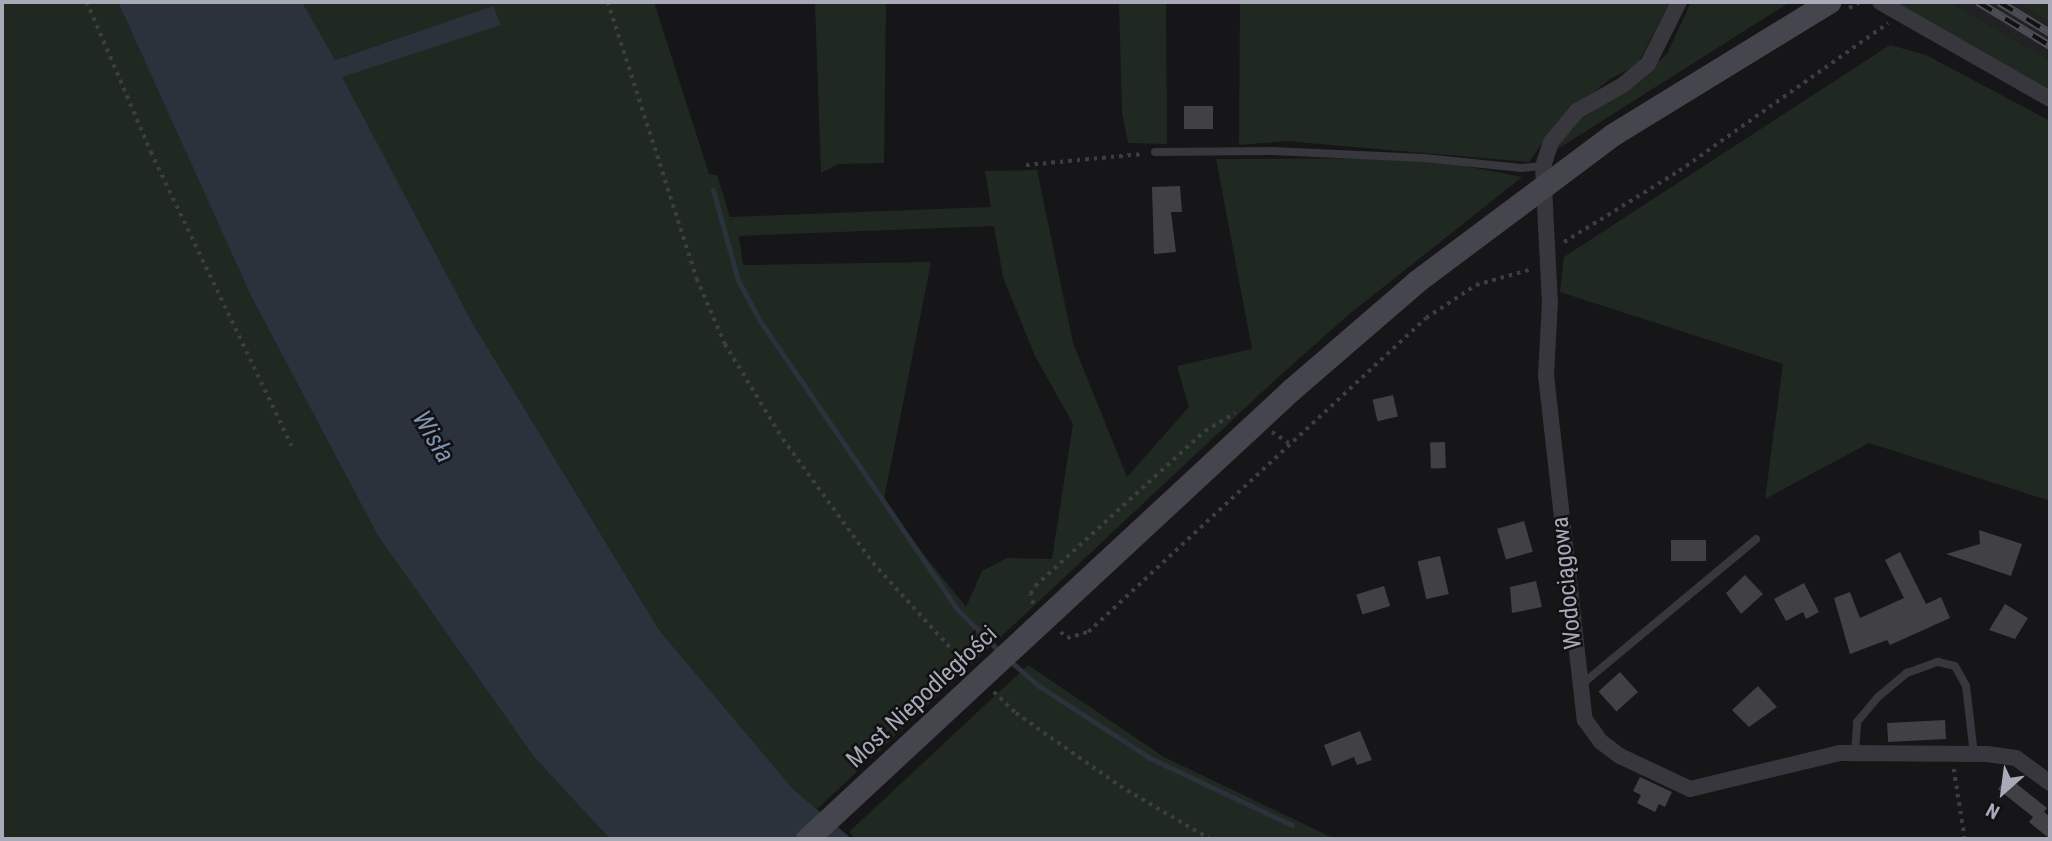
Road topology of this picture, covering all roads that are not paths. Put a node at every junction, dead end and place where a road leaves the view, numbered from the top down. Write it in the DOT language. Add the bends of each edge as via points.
graph roads {
  1 [pos="1679,2"];
  2 [pos="1880,2"];
  3 [pos="1825,4"];
  4 [pos="2050,99"];
  5 [pos="1155,152"];
  6 [pos="1543,166"];
  7 [pos="1756,539"];
  8 [pos="1578,687"];
  9 [pos="1855,753"];
  10 [pos="1974,754"];
  11 [pos="2050,783"];
  12 [pos="807,839"];
  1 -- 6 [label="street, Wodociągowa" via="1648,64 1623,85 1577,111 1551,142"];
  2 -- 4 [label="street"];
  3 -- 12 [label="main road, Most Niepodległości" via="1612,135 1504,212 1347,340"];
  5 -- 6 [label="lane" via="1273,151"];
  6 -- 8 [label="street, Wodociągowa" via="1550,302 1546,375"];
  7 -- 8 [label="lane"];
  8 -- 9 [label="street, Wodociągowa" via="1585,720 1600,741 1620,756 1690,789 1791,761"];
  9 -- 10 [label="street, Wodociągowa"];
  9 -- 10 [label="lane" via="1857,722 1878,696 1907,673 1938,662 1955,666 1966,686"];
  10 -- 11 [label="street, Wodociągowa" via="2016,758"];
}
